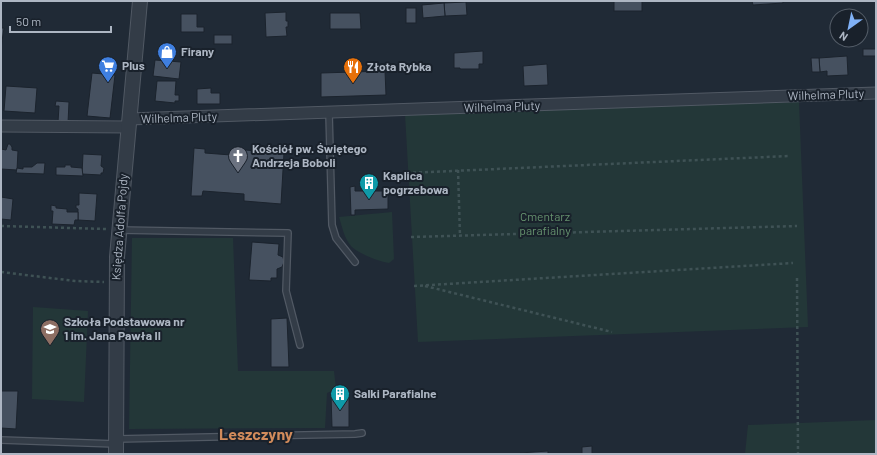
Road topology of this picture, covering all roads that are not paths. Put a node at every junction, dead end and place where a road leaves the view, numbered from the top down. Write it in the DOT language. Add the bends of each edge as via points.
graph roads {
  1 [pos="140,1"];
  2 [pos="876,93"];
  3 [pos="329,113"];
  4 [pos="128,123"];
  5 [pos="1,126"];
  6 [pos="119,230"];
  7 [pos="355,262"];
  8 [pos="300,345"];
  9 [pos="362,433"];
  10 [pos="1,440"];
  11 [pos="116,446"];
  1 -- 4 [label="street, Księdza Adolfa Pojdy"];
  2 -- 3 [label="street, Wilhelma Pluty"];
  3 -- 4 [label="street, Wilhelma Pluty"];
  3 -- 7 [label="lane" via="332,225 336,238"];
  4 -- 5 [label="street, Wilhelma Pluty"];
  4 -- 6 [label="street, Księdza Adolfa Pojdy"];
  6 -- 8 [label="lane" via="288,233 286,291"];
  6 -- 11 [label="street, Księdza Adolfa Pojdy" via="116,282"];
  9 -- 11 [label="lane"];
  10 -- 11 [label="lane"];
}
